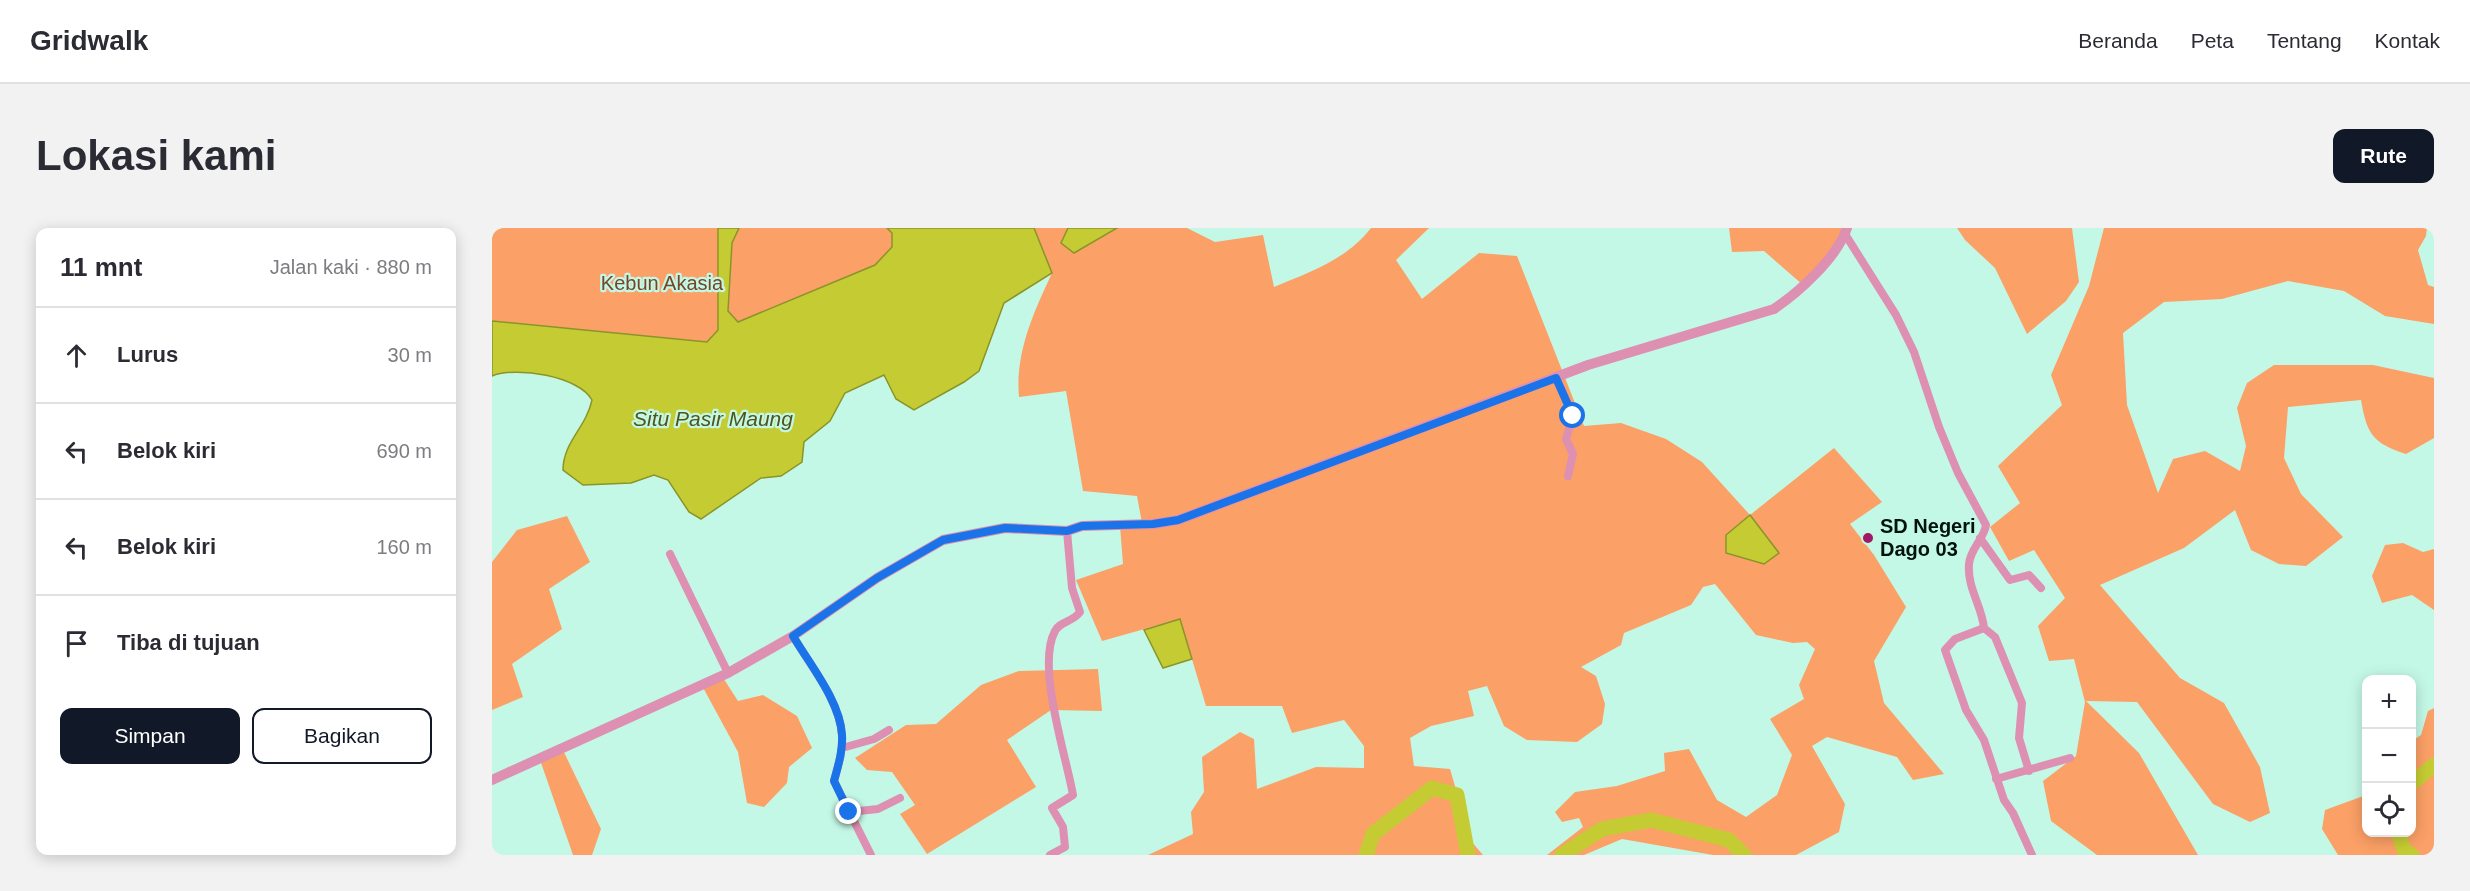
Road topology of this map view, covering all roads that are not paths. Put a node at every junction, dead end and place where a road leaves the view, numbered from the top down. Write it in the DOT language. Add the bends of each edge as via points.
graph roads {
  1 [pos="1846,231"];
  2 [pos="1556,378"];
  3 [pos="1568,476"];
  4 [pos="1067,531"];
  5 [pos="1980,538"];
  6 [pos="670,554"];
  7 [pos="2041,588"];
  8 [pos="1984,628"];
  9 [pos="793,636"];
  10 [pos="728,673"];
  11 [pos="889,730"];
  12 [pos="842,748"];
  13 [pos="2070,758"];
  14 [pos="2029,771"];
  15 [pos="1996,779"];
  16 [pos="492,780"];
  17 [pos="900,798"];
  18 [pos="849,812"];
  19 [pos="871,855"];
  20 [pos="1050,855"];
  21 [pos="2032,855"];
  1 -- 2 [label="street" via="1818,271 1774,309"];
  1 -- 5 [label="street" via="1914,352 1958,474 1986,525"];
  2 -- 3 [label="street" via="1573,416 1566,439 1573,454"];
  2 -- 4 [label="street" via="1178,520 1082,526"];
  4 -- 9 [label="street" via="1005,528 943,540 877,578"];
  4 -- 20 [label="street" via="1072,588 1080,612 1058,625 1053,634 1048,674 1072,795 1052,808 1063,827 1065,847"];
  5 -- 7 [label="street" via="2010,580 2030,575"];
  5 -- 8 [label="street" via="1969,561 1969,571"];
  6 -- 10 [label="street"];
  8 -- 14 [label="street" via="1995,637 2022,703 2019,738"];
  8 -- 15 [label="street" via="1955,639 1945,650 1966,710 1984,740"];
  9 -- 10 [label="street"];
  9 -- 12 [label="street" via="833,704 842,727"];
  10 -- 16 [label="street"];
  11 -- 12 [label="street" via="874,739"];
  12 -- 18 [label="street" via="834,781"];
  13 -- 14 [label="street"];
  14 -- 15 [label="street"];
  15 -- 21 [label="street"];
  17 -- 18 [label="street" via="878,809"];
  18 -- 19 [label="street"];
}
